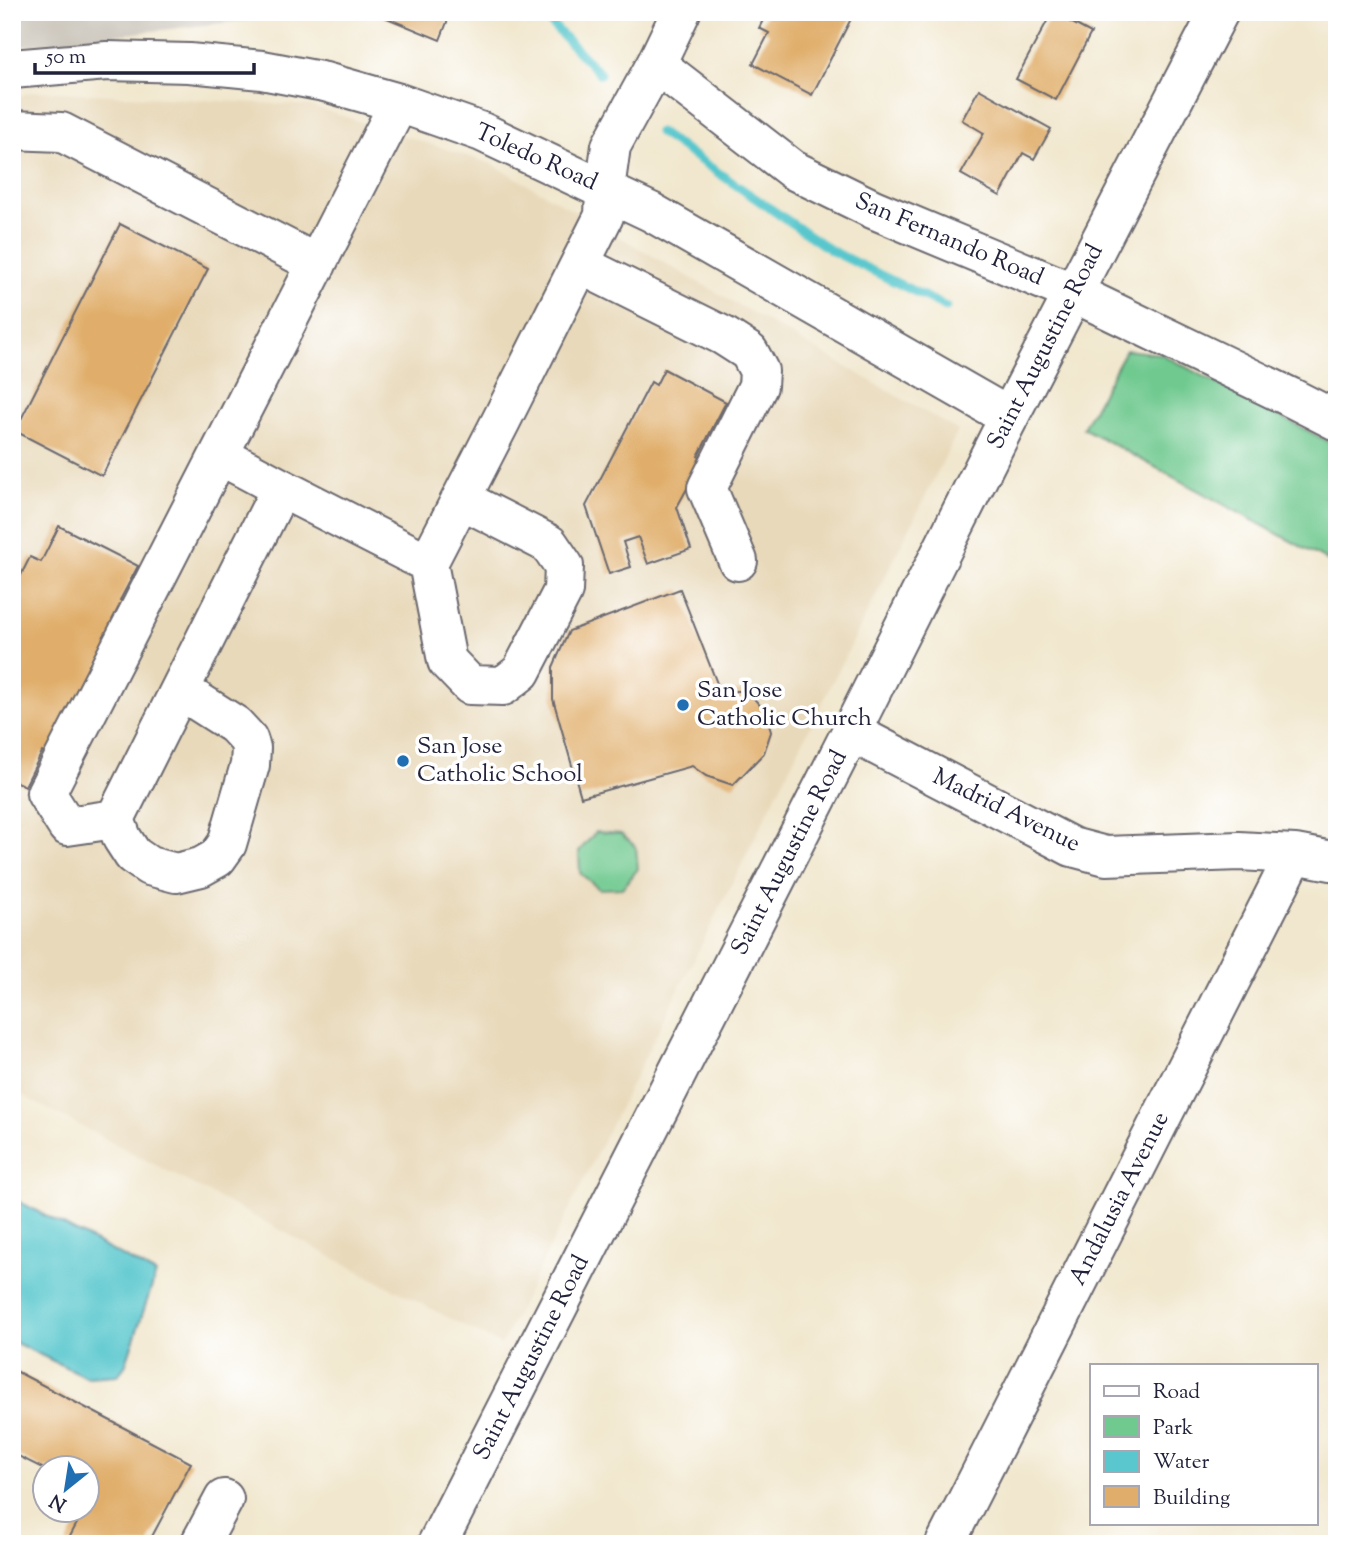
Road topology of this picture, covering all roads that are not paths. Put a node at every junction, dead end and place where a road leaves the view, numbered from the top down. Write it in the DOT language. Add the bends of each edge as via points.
graph roads {
  1 [pos="681,12"];
  2 [pos="1219,12"];
  3 [pos="656,64"];
  4 [pos="12,69"];
  5 [pos="399,103"];
  6 [pos="12,130"];
  7 [pos="605,189"];
  8 [pos="317,264"];
  9 [pos="581,265"];
  10 [pos="1074,293"];
  11 [pos="1009,417"];
  12 [pos="1337,421"];
  13 [pos="219,455"];
  14 [pos="281,488"];
  15 [pos="461,499"];
  16 [pos="738,561"];
  17 [pos="428,564"];
  18 [pos="180,690"];
  19 [pos="851,732"];
  20 [pos="115,819"];
  21 [pos="1295,854"];
  22 [pos="1337,862"];
  23 [pos="224,1499"];
  24 [pos="200,1544"];
  25 [pos="437,1544"];
  26 [pos="944,1544"];
  1 -- 3 [label="street"];
  2 -- 10 [label="street, Saint Augustine Road"];
  3 -- 7 [label="street" via="611,146"];
  3 -- 10 [label="street, San Fernando Road" via="793,170 873,209"];
  4 -- 5 [label="street, Toledo Road" via="107,61 189,63 312,79"];
  5 -- 7 [label="street, Toledo Road" via="482,132"];
  5 -- 8 [label="street"];
  6 -- 8 [label="street" via="61,132"];
  7 -- 9 [label="street" via="604,216"];
  7 -- 11 [label="street, Toledo Road"];
  8 -- 13 [label="street"];
  9 -- 15 [label="street"];
  9 -- 16 [label="street" via="750,352 759,370 758,387 707,488"];
  10 -- 11 [label="street, Saint Augustine Road"];
  10 -- 12 [label="street, San Fernando Road"];
  11 -- 19 [label="street, Saint Augustine Road"];
  13 -- 14 [label="street"];
  13 -- 20 [label="street" via="46,793 67,827"];
  14 -- 17 [label="street"];
  14 -- 18 [label="street"];
  15 -- 17 [label="street"];
  15 -- 17 [label="street" via="549,544 564,566 563,591 521,672 503,686 470,685 447,661"];
  18 -- 20 [label="street"];
  18 -- 20 [label="street" via="235,725 251,748 227,844 217,858 176,873 149,866 132,855"];
  19 -- 21 [label="street, Madrid Avenue" via="1072,847 1106,856 1239,851"];
  19 -- 25 [label="street, Saint Augustine Road"];
  21 -- 22 [label="street, Madrid Avenue"];
  21 -- 26 [label="street, Andalusia Avenue"];
  23 -- 24 [label="street"];
}
